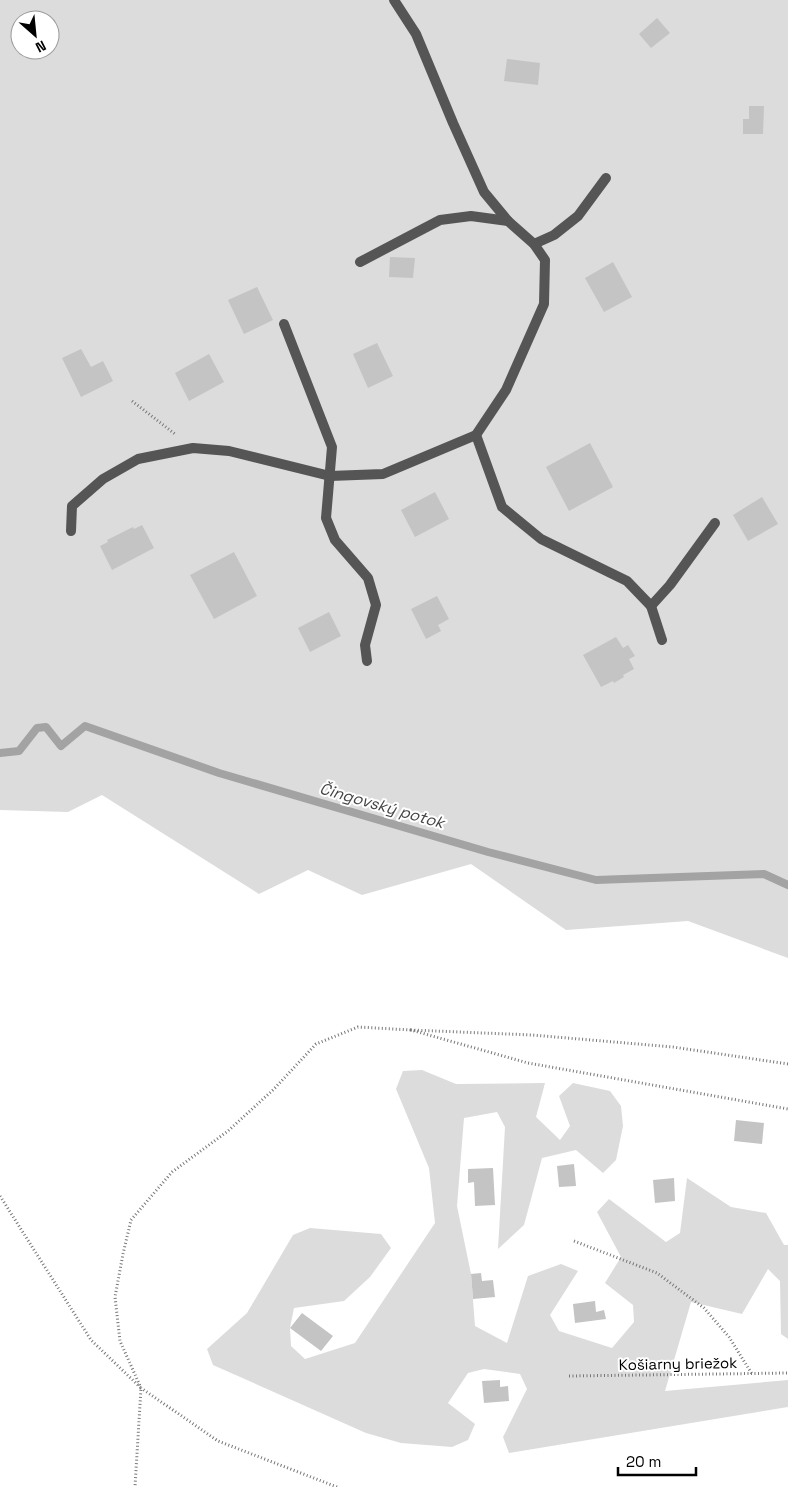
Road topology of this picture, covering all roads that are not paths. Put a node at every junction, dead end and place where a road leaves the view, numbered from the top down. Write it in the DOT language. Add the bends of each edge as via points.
graph roads {
  1 [pos="394,0"];
  2 [pos="606,178"];
  3 [pos="508,220"];
  4 [pos="534,244"];
  5 [pos="360,262"];
  6 [pos="284,324"];
  7 [pos="476,435"];
  8 [pos="330,476"];
  9 [pos="715,523"];
  10 [pos="70,531"];
  11 [pos="651,606"];
  12 [pos="662,640"];
  13 [pos="367,661"];
  1 -- 3 [label="lane" via="416,34 484,192"];
  2 -- 4 [label="lane" via="578,216 554,235"];
  3 -- 4 [label="lane"];
  3 -- 5 [label="lane" via="471,216 440,220"];
  4 -- 7 [label="lane" via="545,260 544,304 506,390"];
  6 -- 8 [label="lane" via="332,447"];
  7 -- 8 [label="lane" via="383,474"];
  7 -- 11 [label="lane" via="502,507 541,539 627,581"];
  8 -- 10 [label="lane" via="228,451 193,448 138,459 103,478 72,506"];
  8 -- 13 [label="lane" via="326,518 335,540 368,578 376,605 365,645"];
  9 -- 11 [label="lane"];
  11 -- 12 [label="lane"];
}
